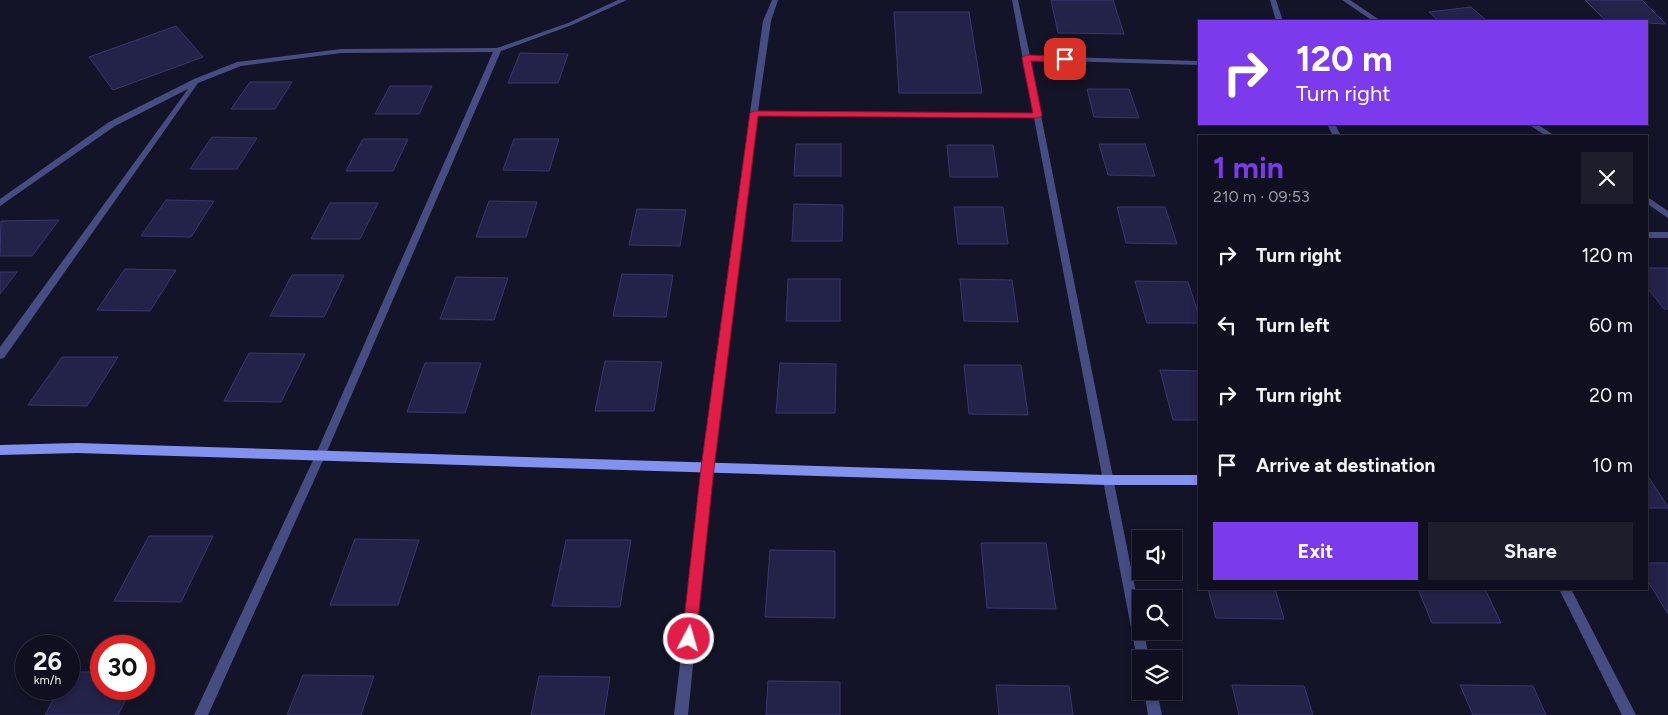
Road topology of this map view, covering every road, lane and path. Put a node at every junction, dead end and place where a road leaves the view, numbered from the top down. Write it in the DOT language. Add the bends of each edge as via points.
graph roads {
  1 [pos="624,0"];
  2 [pos="775,0"];
  3 [pos="1015,0"];
  4 [pos="1273,0"];
  5 [pos="1345,0"];
  6 [pos="1280,20"];
  7 [pos="1375,20"];
  8 [pos="498,50"];
  9 [pos="1026,58"];
  10 [pos="1198,63"];
  11 [pos="197,81"];
  12 [pos="754,113"];
  13 [pos="1038,116"];
  14 [pos="1534,125"];
  15 [pos="1549,135"];
  16 [pos="1648,200"];
  17 [pos="0,203"];
  18 [pos="1668,215"];
  19 [pos="1648,235"];
  20 [pos="1668,235"];
  21 [pos="0,355"];
  22 [pos="0,450"];
  23 [pos="320,456"];
  24 [pos="708,468"];
  25 [pos="1107,480"];
  26 [pos="1198,480"];
  27 [pos="1566,590"];
  28 [pos="1141,650"];
  29 [pos="1152,700"];
  30 [pos="201,715"];
  31 [pos="681,715"];
  32 [pos="1154,715"];
  33 [pos="1629,715"];
  1 -- 8 [label="street"];
  2 -- 12 [label="street" via="767,21"];
  3 -- 9 [label="street"];
  4 -- 6 [label="street"];
  5 -- 7 [label="street"];
  8 -- 11 [label="street" via="341,51 240,64"];
  8 -- 23 [label="street"];
  9 -- 10 [label="street"];
  9 -- 13 [label="street"];
  11 -- 17 [label="street" via="112,124"];
  11 -- 21 [label="street"];
  12 -- 13 [label="street"];
  12 -- 24 [label="street"];
  13 -- 25 [label="street"];
  14 -- 15 [label="street"];
  16 -- 18 [label="street"];
  19 -- 20 [label="street"];
  22 -- 23 [label="street" via="76,448"];
  23 -- 24 [label="street"];
  23 -- 30 [label="street"];
  24 -- 25 [label="street"];
  24 -- 31 [label="street"];
  25 -- 26 [label="street"];
  25 -- 28 [label="street"];
  27 -- 33 [label="street"];
  29 -- 32 [label="street"];
}
